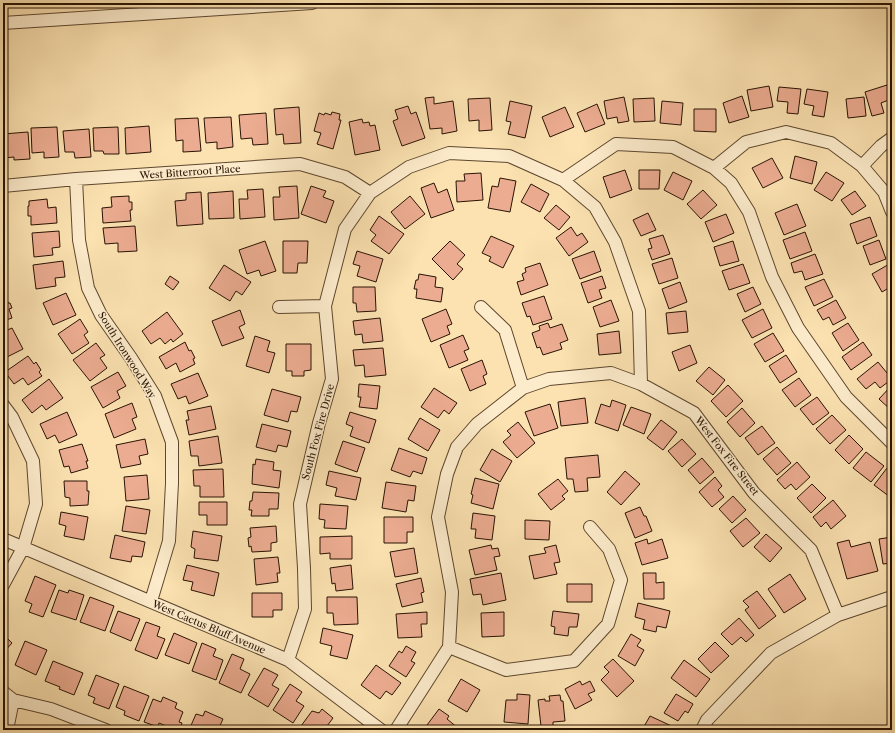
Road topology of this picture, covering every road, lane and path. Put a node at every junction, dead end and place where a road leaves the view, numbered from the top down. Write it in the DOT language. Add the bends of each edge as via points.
graph roads {
  1 [pos="312,3"];
  2 [pos="3,23"];
  3 [pos="892,138"];
  4 [pos="862,166"];
  5 [pos="714,168"];
  6 [pos="76,179"];
  7 [pos="563,180"];
  8 [pos="3,186"];
  9 [pos="370,193"];
  10 [pos="892,212"];
  11 [pos="325,306"];
  12 [pos="481,306"];
  13 [pos="279,307"];
  14 [pos="642,384"];
  15 [pos="523,388"];
  16 [pos="3,405"];
  17 [pos="892,443"];
  18 [pos="590,527"];
  19 [pos="3,539"];
  20 [pos="23,548"];
  21 [pos="3,585"];
  22 [pos="892,597"];
  23 [pos="151,601"];
  24 [pos="838,615"];
  25 [pos="449,647"];
  26 [pos="288,660"];
  27 [pos="3,692"];
  28 [pos="13,700"];
  29 [pos="7,730"];
  30 [pos="106,730"];
  31 [pos="382,730"];
  32 [pos="396,730"];
  33 [pos="702,730"];
  1 -- 2 [label="street"];
  3 -- 4 [label="street"];
  4 -- 5 [label="street" via="831,143 786,132 746,142"];
  4 -- 10 [label="street" via="884,192"];
  5 -- 7 [label="street" via="673,147 616,144"];
  5 -- 17 [label="street" via="731,182 749,212 772,278 798,328 846,397"];
  6 -- 8 [label="street, West Bitterroot Place"];
  6 -- 9 [label="street, West Bitterroot Place" via="300,164 345,177"];
  6 -- 23 [label="street, South Ironwood Way" via="80,240 88,288 101,315 155,396 172,442 169,540"];
  7 -- 9 [label="street, South Fox Fire Drive" via="509,156 449,153 409,167"];
  7 -- 14 [label="street, South Fox Fire Drive" via="595,207 615,242 639,311"];
  9 -- 11 [label="street, South Fox Fire Drive" via="345,229"];
  11 -- 13 [label="street"];
  11 -- 26 [label="street, South Fox Fire Drive" via="332,379 300,504 305,609"];
  12 -- 15 [label="street" via="505,330"];
  14 -- 15 [label="street, West Fox Fire Street" via="611,373 549,379"];
  14 -- 24 [label="street, West Fox Fire Street" via="694,412 754,493 811,550"];
  15 -- 25 [label="street, West Fox Fire Street" via="476,424 458,447 447,474 438,517 452,592"];
  16 -- 20 [label="street" via="12,417 33,461 36,504"];
  18 -- 25 [label="street" via="609,548 621,580 608,624 574,661 506,670"];
  19 -- 20 [label="street, West Cactus Bluff Avenue"];
  20 -- 21 [label="street"];
  20 -- 23 [label="street, West Cactus Bluff Avenue"];
  22 -- 24 [label="street"];
  23 -- 26 [label="street, West Cactus Bluff Avenue"];
  24 -- 33 [label="street" via="771,653 707,720"];
  25 -- 32 [label="street, West Fox Fire Street"];
  26 -- 31 [label="street, West Cactus Bluff Avenue"];
  27 -- 28 [label="street"];
  28 -- 29 [label="street"];
  28 -- 30 [label="street" via="50,709"];
}
